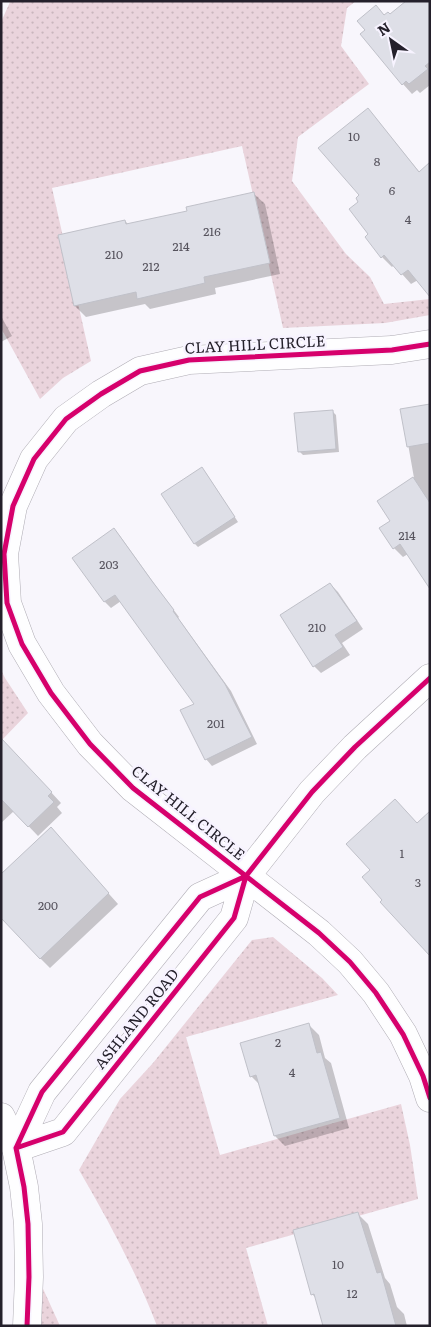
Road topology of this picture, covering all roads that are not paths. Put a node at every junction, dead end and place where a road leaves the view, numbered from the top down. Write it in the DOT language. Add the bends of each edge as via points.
graph roads {
  1 [pos="430,344"];
  2 [pos="7,504"];
  3 [pos="430,678"];
  4 [pos="246,876"];
  5 [pos="430,1098"];
  6 [pos="1,1117"];
  7 [pos="16,1148"];
  8 [pos="26,1326"];
  1 -- 2 [label="street, CLAY HILL CIRCLE" via="392,350 189,360 140,371 66,419 34,459"];
  2 -- 4 [label="street, CLAY HILL CIRCLE" via="4,554 7,602 22,644 51,693 90,744 134,788"];
  3 -- 4 [label="street, ASHLAND ROAD" via="312,792"];
  4 -- 5 [label="street, CLAY HILL CIRCLE" via="319,933 371,987 403,1034 424,1076"];
  4 -- 7 [label="street, ASHLAND ROAD" via="200,897 42,1092"];
  4 -- 7 [label="street, ASHLAND ROAD" via="234,918 63,1132"];
  6 -- 7 [label="street"];
  7 -- 8 [label="street" via="28,1224"];
}
